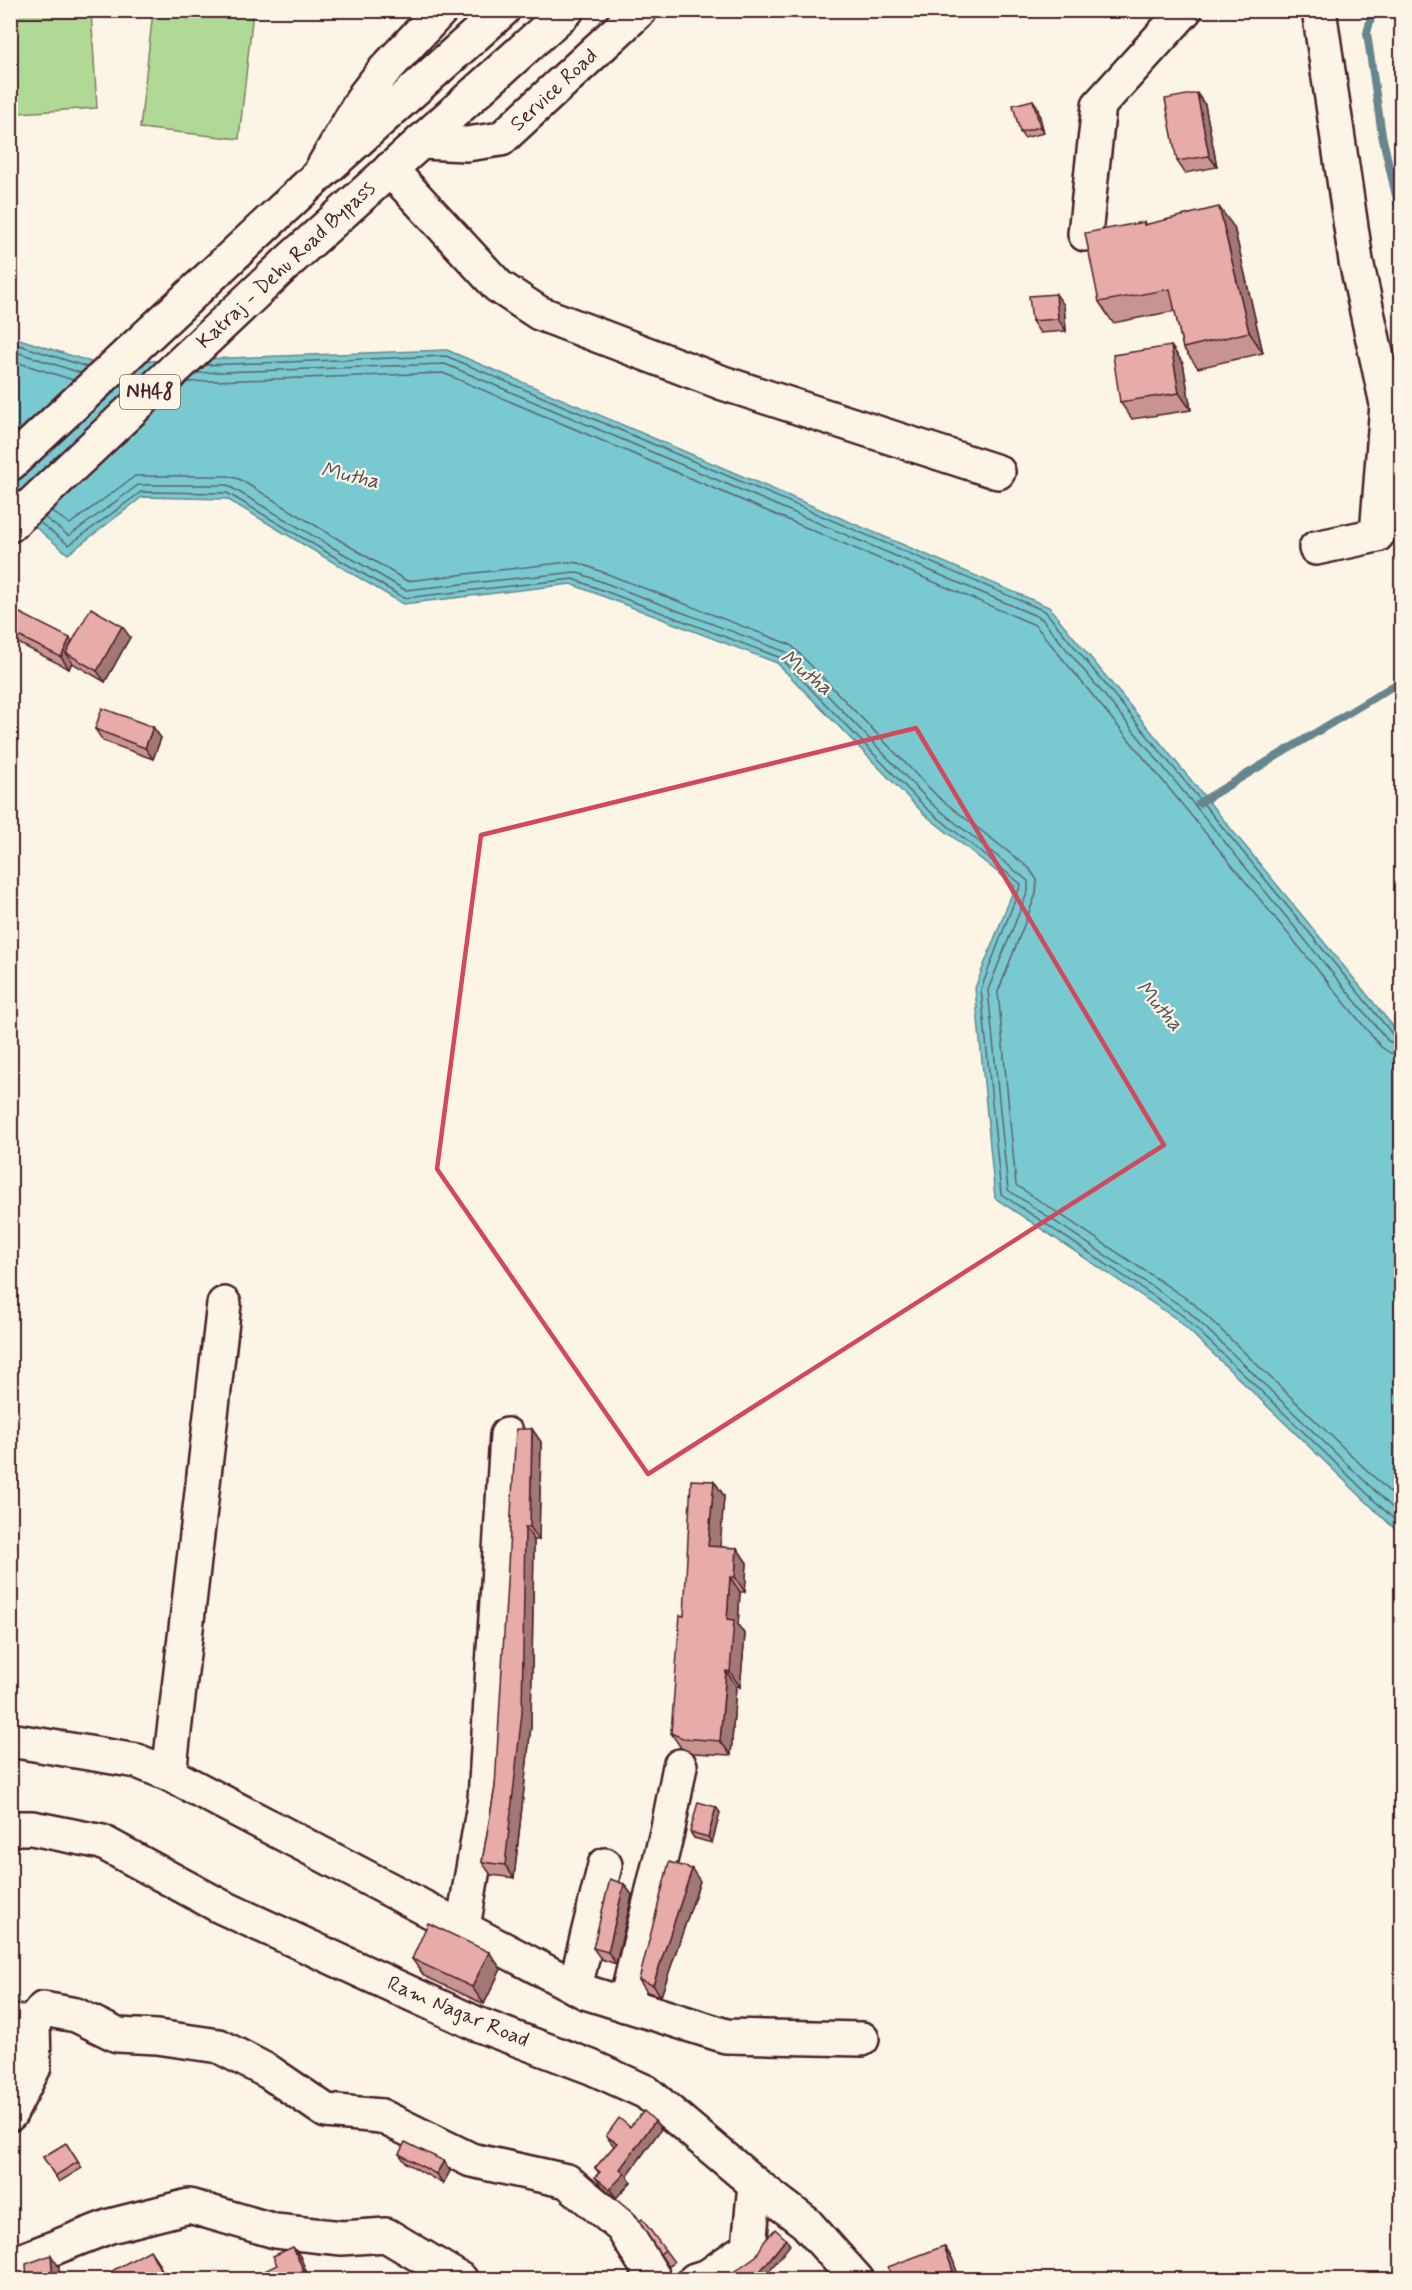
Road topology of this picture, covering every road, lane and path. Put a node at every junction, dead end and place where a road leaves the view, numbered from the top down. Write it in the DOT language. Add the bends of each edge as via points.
graph roads {
  1 [pos="441,10"];
  2 [pos="503,10"];
  3 [pos="567,10"];
  4 [pos="640,10"];
  5 [pos="1185,10"];
  6 [pos="1320,10"];
  7 [pos="421,142"];
  8 [pos="390,169"];
  9 [pos="318,176"];
  10 [pos="1085,234"];
  11 [pos="10,464"];
  12 [pos="998,472"];
  13 [pos="10,525"];
  14 [pos="1316,548"];
  15 [pos="224,1304"];
  16 [pos="507,1435"];
  17 [pos="10,1740"];
  18 [pos="681,1766"];
  19 [pos="169,1773"];
  20 [pos="10,1828"];
  21 [pos="605,1865"];
  22 [pos="463,1927"];
  23 [pos="575,1987"];
  24 [pos="624,2005"];
  25 [pos="22,2022"];
  26 [pos="862,2039"];
  27 [pos="10,2114"];
  28 [pos="755,2184"];
  29 [pos="10,2265"];
  30 [pos="716,2275"];
  31 [pos="453,2276"];
  32 [pos="412,2280"];
  33 [pos="655,2280"];
  34 [pos="857,2280"];
  1 -- 9 [label="main road" via="365,95"];
  2 -- 9 [label="main road, Katraj - Dehu Road Bypass / NH48"];
  3 -- 7 [label="main road, Katraj - Dehu Road Bypass / NH48"];
  4 -- 7 [label="main road, Service Road" via="501,139 467,144"];
  5 -- 10 [label="main road" via="1099,105"];
  6 -- 14 [label="main road" via="1356,261 1387,404 1377,535"];
  7 -- 8 [label="main road, Katraj - Dehu Road Bypass / NH48"];
  8 -- 12 [label="main road" via="498,286 539,313 723,383"];
  8 -- 13 [label="main road, Katraj - Dehu Road Bypass / NH48"];
  9 -- 11 [label="main road, Katraj - Dehu Road Bypass / NH48"];
  15 -- 19 [label="main road"];
  16 -- 22 [label="main road" via="485,1799"];
  17 -- 19 [label="main road" via="137,1761"];
  18 -- 24 [label="main road"];
  19 -- 22 [label="main road"];
  20 -- 28 [label="main road, Ram Nagar Road" via="32,1827 102,1842 220,1906 477,2024 646,2092"];
  21 -- 23 [label="main road"];
  22 -- 23 [label="main road"];
  23 -- 24 [label="main road"];
  24 -- 26 [label="main road" via="726,2036"];
  25 -- 27 [label="main road" via="34,2067"];
  25 -- 33 [label="main road" via="43,2009 76,2015 117,2035 219,2046 268,2072 326,2111 381,2116 471,2160 567,2181 622,2227"];
  28 -- 30 [label="main road" via="749,2247"];
  28 -- 34 [label="main road, Ram Nagar Road" via="806,2223"];
  29 -- 31 [label="main road" via="110,2226 189,2206 275,2231 342,2238 386,2235"];
  31 -- 32 [label="main road"];
}
